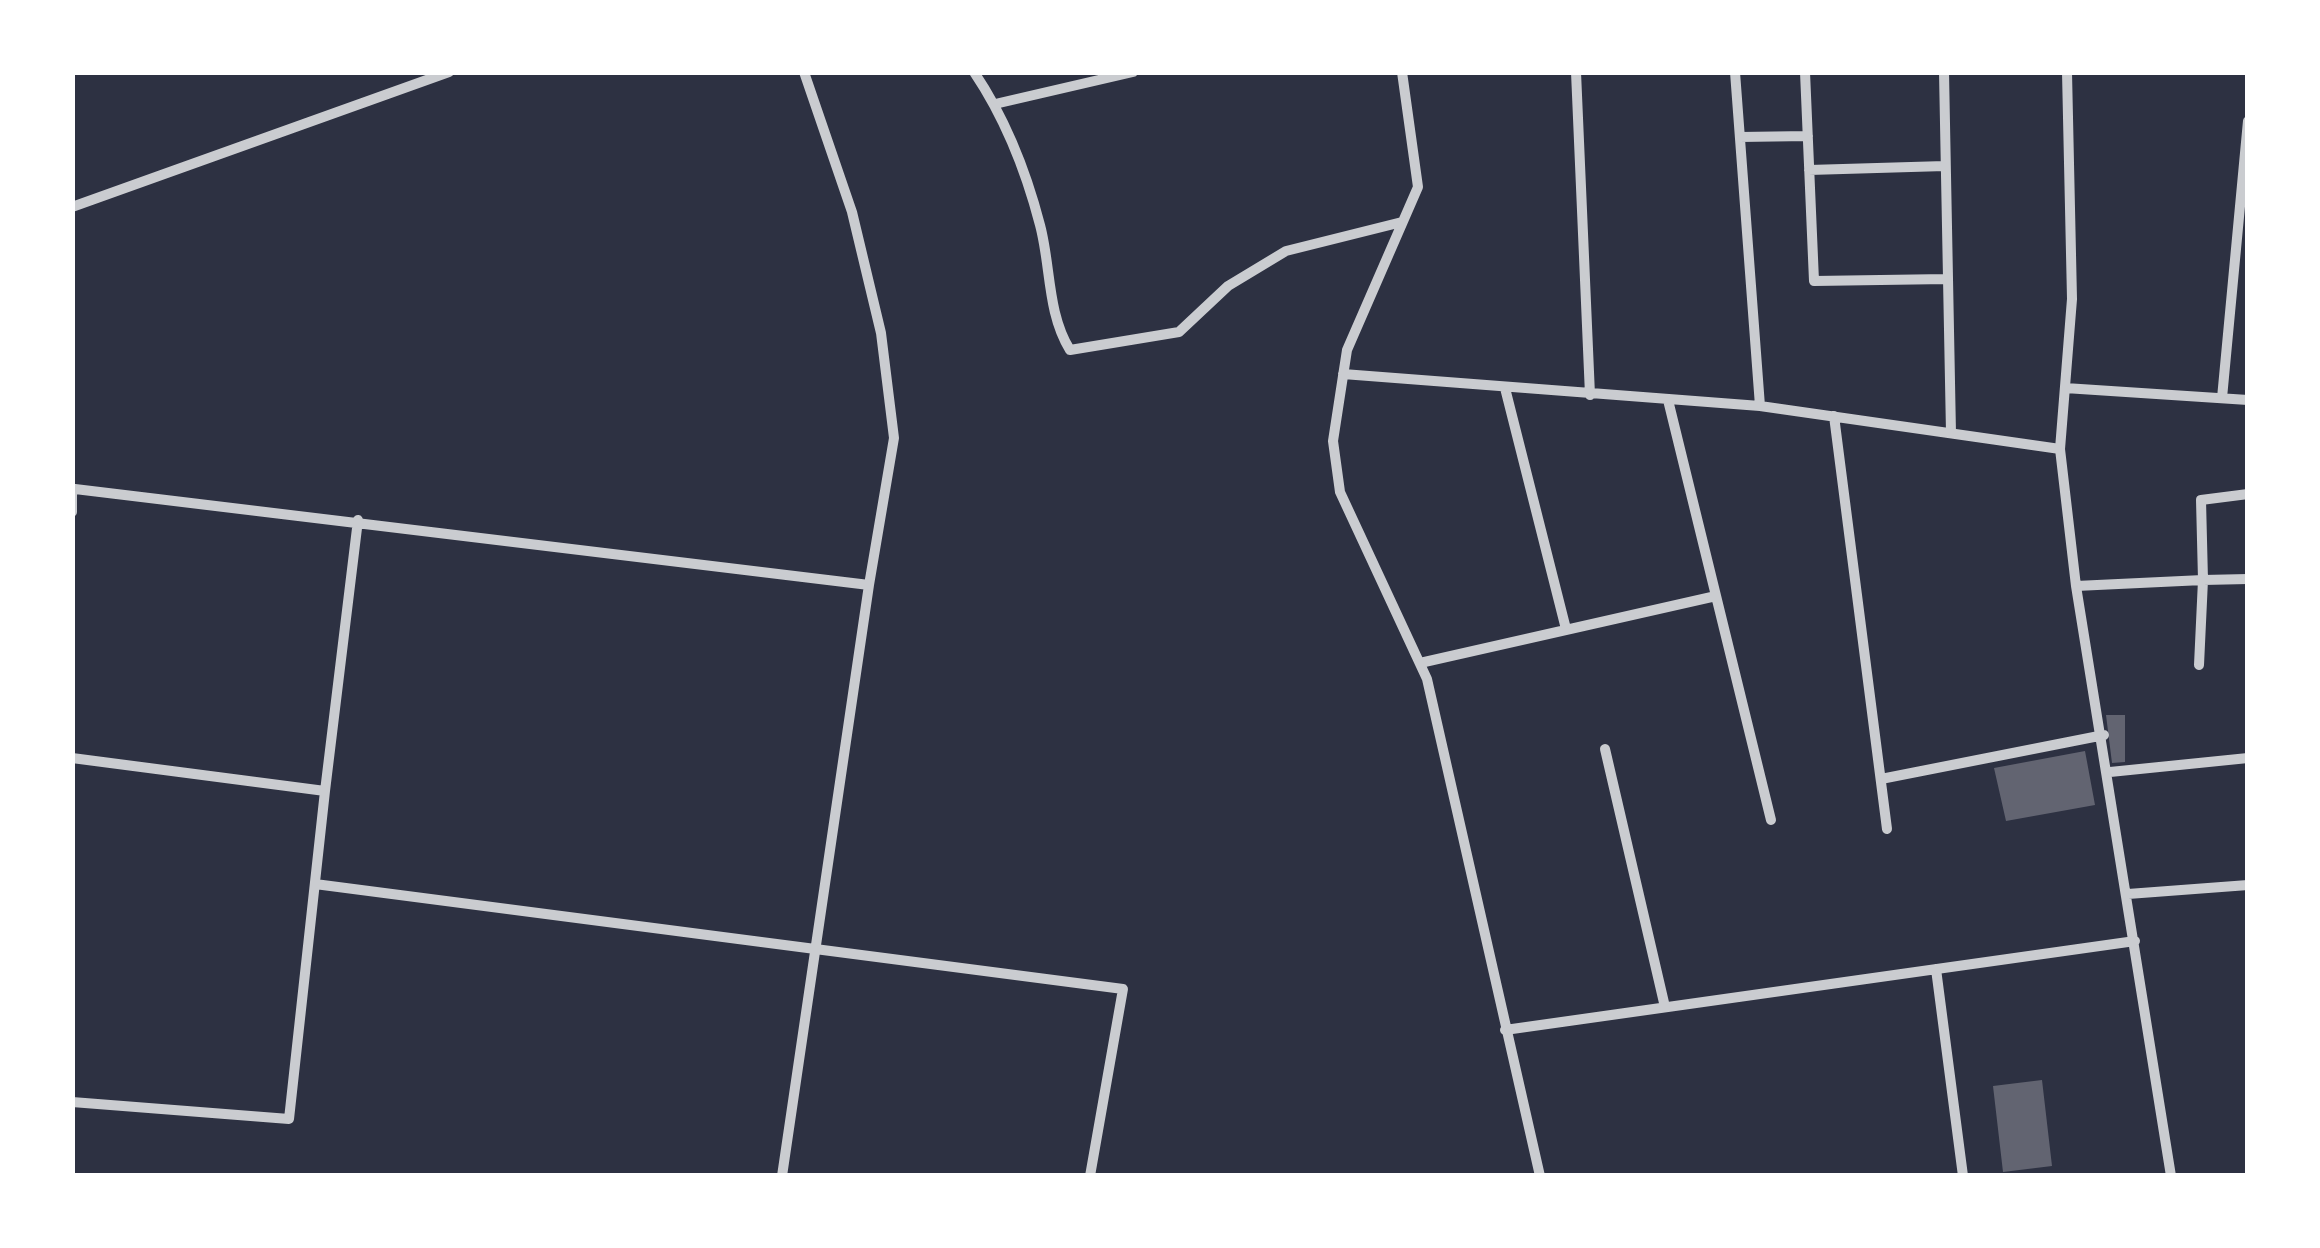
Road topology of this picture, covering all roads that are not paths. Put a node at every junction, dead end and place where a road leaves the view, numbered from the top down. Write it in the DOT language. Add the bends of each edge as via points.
graph roads {
  1 [pos="449,72"];
  2 [pos="804,72"];
  3 [pos="974,72"];
  4 [pos="1132,72"];
  5 [pos="1402,72"];
  6 [pos="1576,72"];
  7 [pos="1735,72"];
  8 [pos="1805,72"];
  9 [pos="1944,72"];
  10 [pos="2067,72"];
  11 [pos="995,104"];
  12 [pos="2248,121"];
  13 [pos="1808,136"];
  14 [pos="1740,137"];
  15 [pos="1945,166"];
  16 [pos="1810,170"];
  17 [pos="72,207"];
  18 [pos="1402,222"];
  19 [pos="1947,280"];
  20 [pos="1343,374"];
  21 [pos="1505,388"];
  22 [pos="2066,388"];
  23 [pos="1590,395"];
  24 [pos="2222,398"];
  25 [pos="1668,400"];
  26 [pos="2248,400"];
  27 [pos="1760,406"];
  28 [pos="1834,416"];
  29 [pos="1952,433"];
  30 [pos="2060,449"];
  31 [pos="73,488"];
  32 [pos="2248,494"];
  33 [pos="72,512"];
  34 [pos="358,520"];
  35 [pos="2248,579"];
  36 [pos="2203,580"];
  37 [pos="869,585"];
  38 [pos="2076,586"];
  39 [pos="1716,596"];
  40 [pos="1566,629"];
  41 [pos="1420,663"];
  42 [pos="2199,665"];
  43 [pos="2104,735"];
  44 [pos="1605,749"];
  45 [pos="72,758"];
  46 [pos="2248,758"];
  47 [pos="2110,772"];
  48 [pos="1881,779"];
  49 [pos="325,790"];
  50 [pos="1771,820"];
  51 [pos="1887,829"];
  52 [pos="315,884"];
  53 [pos="2248,885"];
  54 [pos="2128,894"];
  55 [pos="2135,941"];
  56 [pos="815,949"];
  57 [pos="1936,969"];
  58 [pos="1665,1007"];
  59 [pos="1505,1030"];
  60 [pos="72,1102"];
  61 [pos="782,1176"];
  62 [pos="1090,1176"];
  63 [pos="1540,1176"];
  64 [pos="1963,1176"];
  65 [pos="2171,1176"];
  1 -- 17 [label="street"];
  2 -- 37 [label="street" via="852,212 881,334 894,438"];
  3 -- 11 [label="street"];
  4 -- 11 [label="street"];
  5 -- 18 [label="street" via="1418,187"];
  6 -- 23 [label="street"];
  7 -- 14 [label="street"];
  8 -- 13 [label="street"];
  9 -- 15 [label="street"];
  10 -- 22 [label="street"];
  11 -- 18 [label="street" via="1041,226 1059,332 1070,350 1179,332 1228,286 1286,251"];
  12 -- 24 [label="street"];
  13 -- 14 [label="street"];
  13 -- 16 [label="street"];
  14 -- 27 [label="street"];
  15 -- 16 [label="street"];
  15 -- 19 [label="street"];
  16 -- 19 [label="street" via="1814,281"];
  18 -- 20 [label="street"];
  19 -- 29 [label="street"];
  20 -- 21 [label="street"];
  20 -- 41 [label="street" via="1333,441 1340,492"];
  21 -- 23 [label="street"];
  21 -- 40 [label="street"];
  22 -- 24 [label="street"];
  22 -- 30 [label="street"];
  23 -- 25 [label="street"];
  24 -- 26 [label="street"];
  25 -- 27 [label="street"];
  25 -- 39 [label="street"];
  27 -- 28 [label="street"];
  28 -- 29 [label="street"];
  28 -- 48 [label="street"];
  29 -- 30 [label="street"];
  30 -- 38 [label="street"];
  31 -- 33 [label="street"];
  31 -- 34 [label="street"];
  32 -- 36 [label="street" via="2201,500"];
  34 -- 37 [label="street"];
  34 -- 49 [label="street"];
  35 -- 36 [label="street"];
  36 -- 38 [label="street"];
  36 -- 42 [label="street"];
  37 -- 56 [label="street"];
  38 -- 43 [label="street"];
  39 -- 40 [label="street"];
  39 -- 50 [label="street"];
  40 -- 41 [label="street"];
  41 -- 59 [label="street"];
  43 -- 47 [label="street"];
  43 -- 48 [label="street"];
  44 -- 58 [label="street"];
  45 -- 49 [label="street"];
  46 -- 47 [label="street"];
  47 -- 54 [label="street"];
  48 -- 51 [label="street"];
  49 -- 52 [label="street"];
  52 -- 56 [label="street"];
  52 -- 60 [label="street" via="289,1119"];
  53 -- 54 [label="street"];
  54 -- 55 [label="street"];
  55 -- 57 [label="street"];
  55 -- 65 [label="street"];
  56 -- 61 [label="street"];
  56 -- 62 [label="street" via="1123,989"];
  57 -- 58 [label="street"];
  57 -- 64 [label="street"];
  58 -- 59 [label="street"];
  59 -- 63 [label="street"];
}
